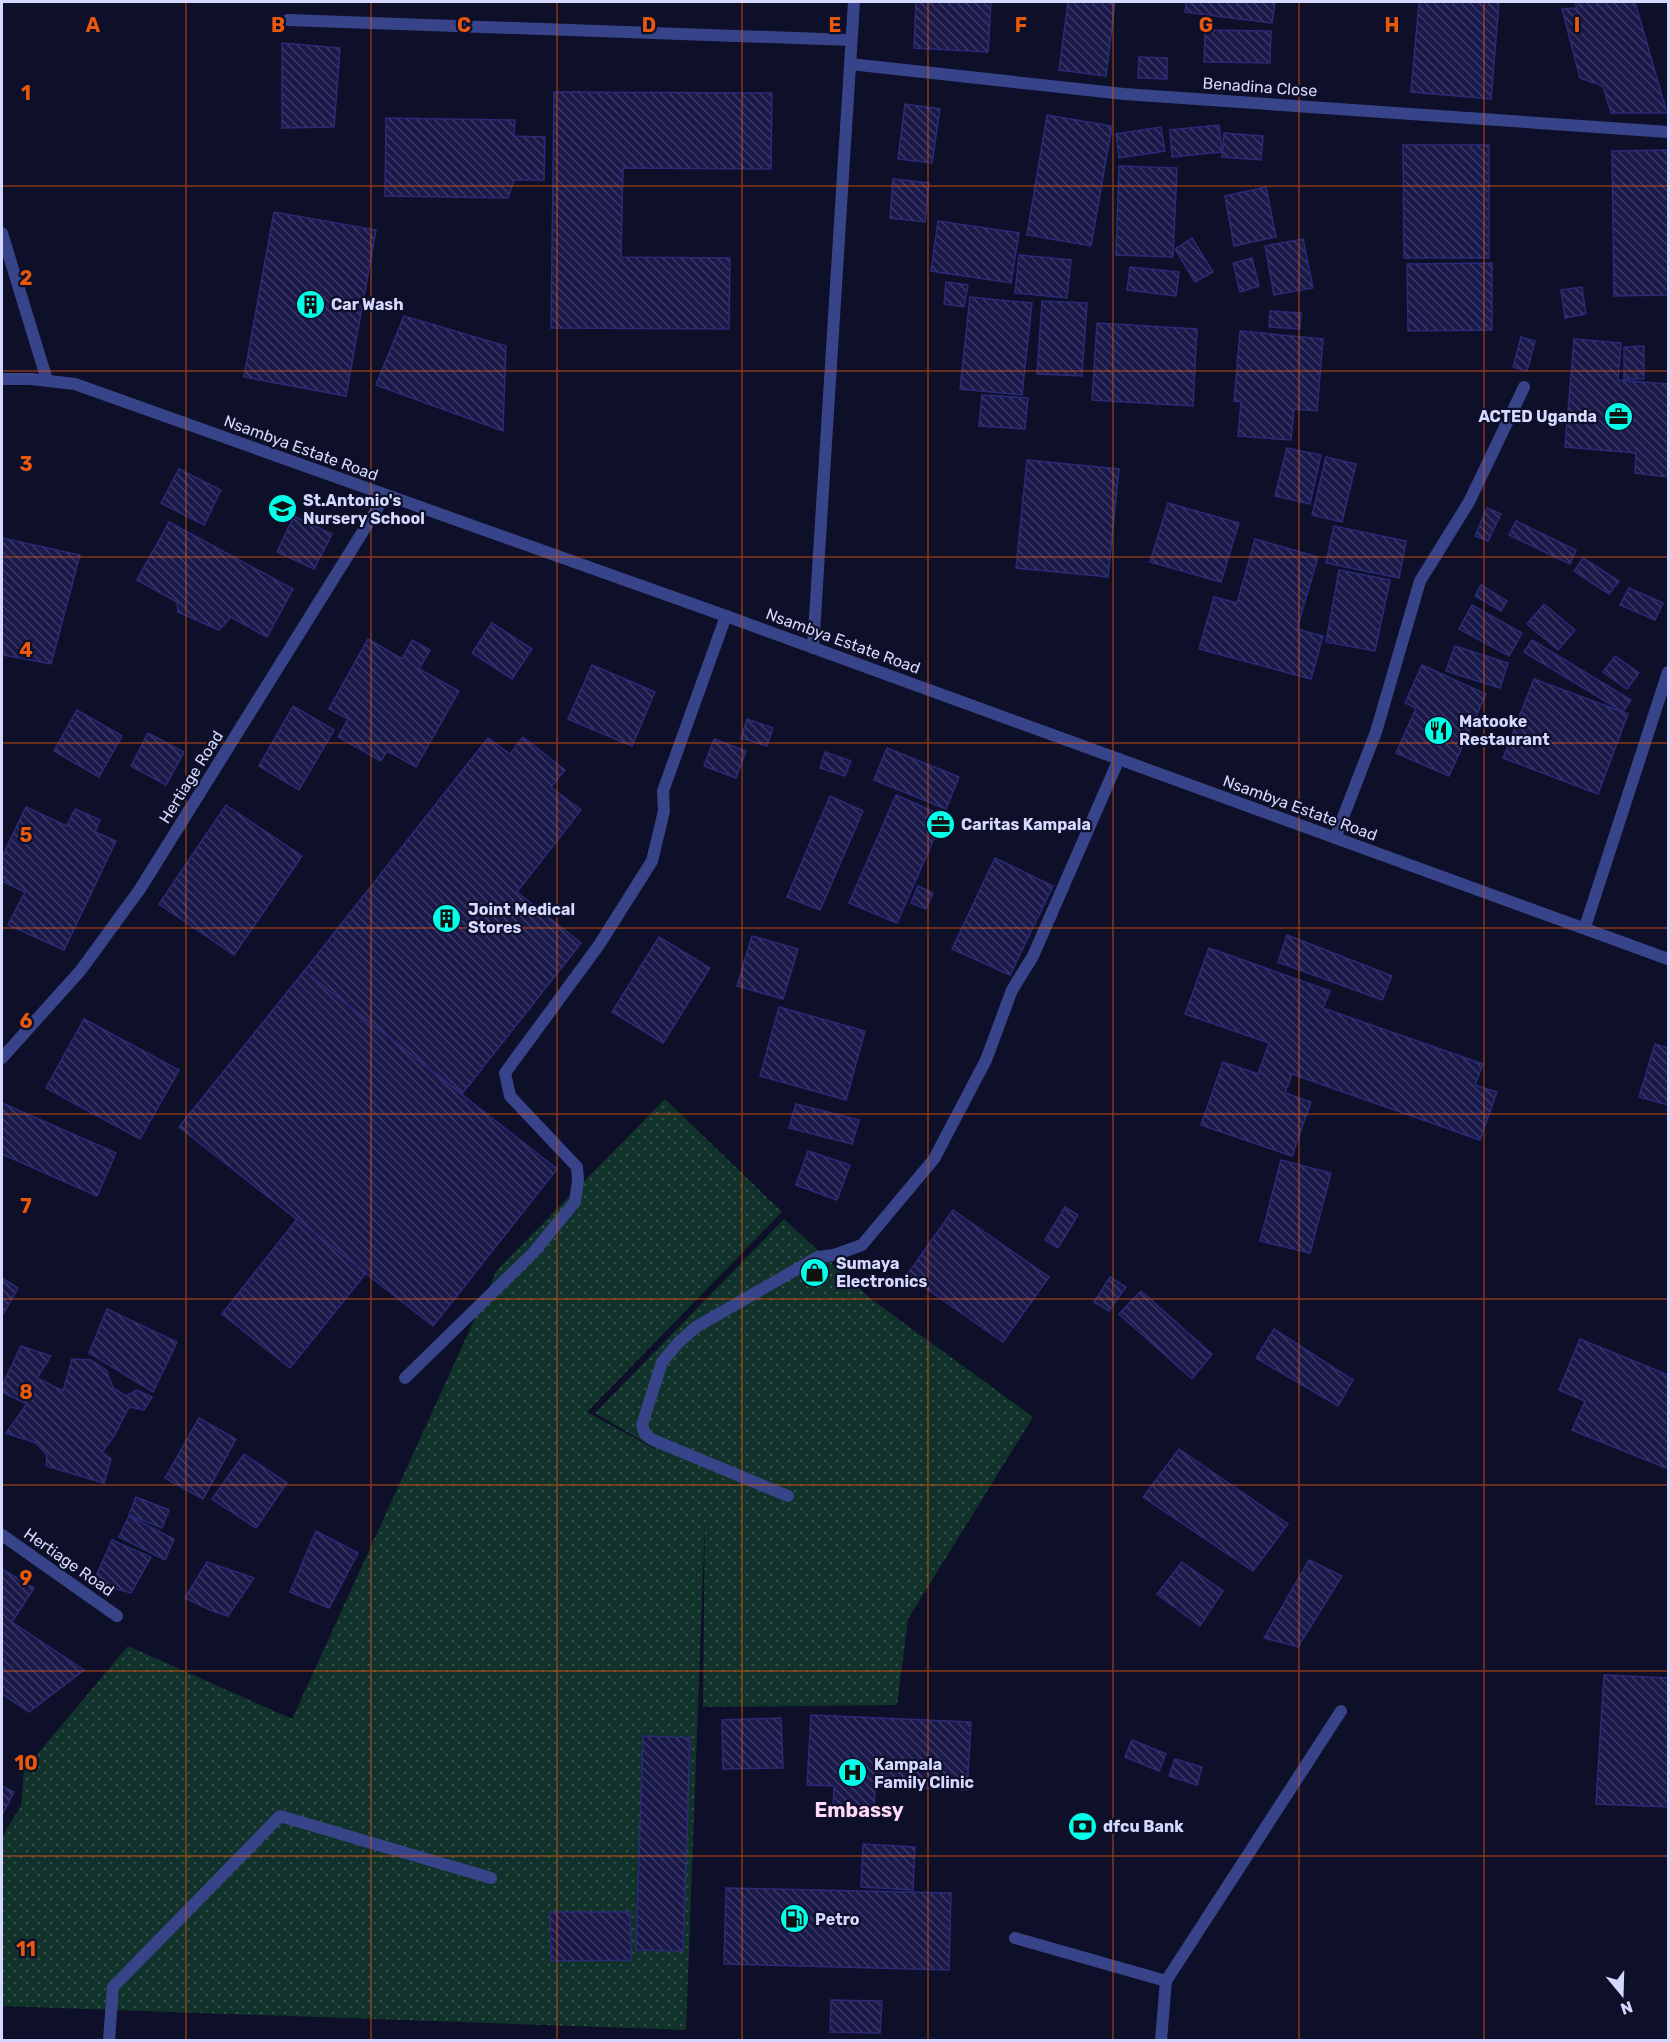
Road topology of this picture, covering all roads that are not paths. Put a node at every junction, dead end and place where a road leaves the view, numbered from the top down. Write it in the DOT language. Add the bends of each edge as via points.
graph roads {
  1 [pos="854,2"];
  2 [pos="288,20"];
  3 [pos="851,40"];
  4 [pos="850,64"];
  5 [pos="1668,132"];
  6 [pos="2,232"];
  7 [pos="2,379"];
  8 [pos="47,380"];
  9 [pos="1524,387"];
  10 [pos="385,496"];
  11 [pos="726,616"];
  12 [pos="813,648"];
  13 [pos="1668,672"];
  14 [pos="1119,759"];
  15 [pos="1335,838"];
  16 [pos="1585,927"];
  17 [pos="1668,959"];
  18 [pos="2,1058"];
  19 [pos="405,1378"];
  20 [pos="788,1496"];
  21 [pos="2,1535"];
  22 [pos="117,1616"];
  23 [pos="1341,1711"];
  24 [pos="491,1878"];
  25 [pos="1015,1938"];
  26 [pos="1166,1981"];
  27 [pos="109,2040"];
  28 [pos="1161,2040"];
  1 -- 3 [label="street"];
  2 -- 3 [label="street"];
  3 -- 4 [label="street"];
  4 -- 5 [label="street, Benadina Close" via="1124,94"];
  4 -- 12 [label="street"];
  6 -- 8 [label="street"];
  7 -- 8 [label="street, Nsambya Estate Road"];
  8 -- 10 [label="street, Nsambya Estate Road" via="75,384"];
  9 -- 15 [label="street" via="1469,501 1420,580 1376,732"];
  10 -- 11 [label="street, Nsambya Estate Road"];
  10 -- 18 [label="street, Hertiage Road" via="140,889 81,970"];
  11 -- 12 [label="street, Nsambya Estate Road"];
  11 -- 19 [label="street" via="663,791 664,811 652,861 599,945 505,1073 510,1096 577,1167 575,1202 533,1252"];
  12 -- 14 [label="street, Nsambya Estate Road"];
  13 -- 16 [label="street"];
  14 -- 15 [label="street, Nsambya Estate Road"];
  14 -- 20 [label="street" via="1033,956 1012,990 986,1060 934,1158 862,1245 818,1257 706,1321 662,1362 642,1425 645,1434"];
  15 -- 16 [label="street, Nsambya Estate Road"];
  16 -- 17 [label="street, Nsambya Estate Road"];
  21 -- 22 [label="street, Hertiage Road"];
  23 -- 26 [label="street"];
  24 -- 27 [label="street" via="280,1816 113,1987"];
  25 -- 26 [label="street"];
  26 -- 28 [label="street"];
}
